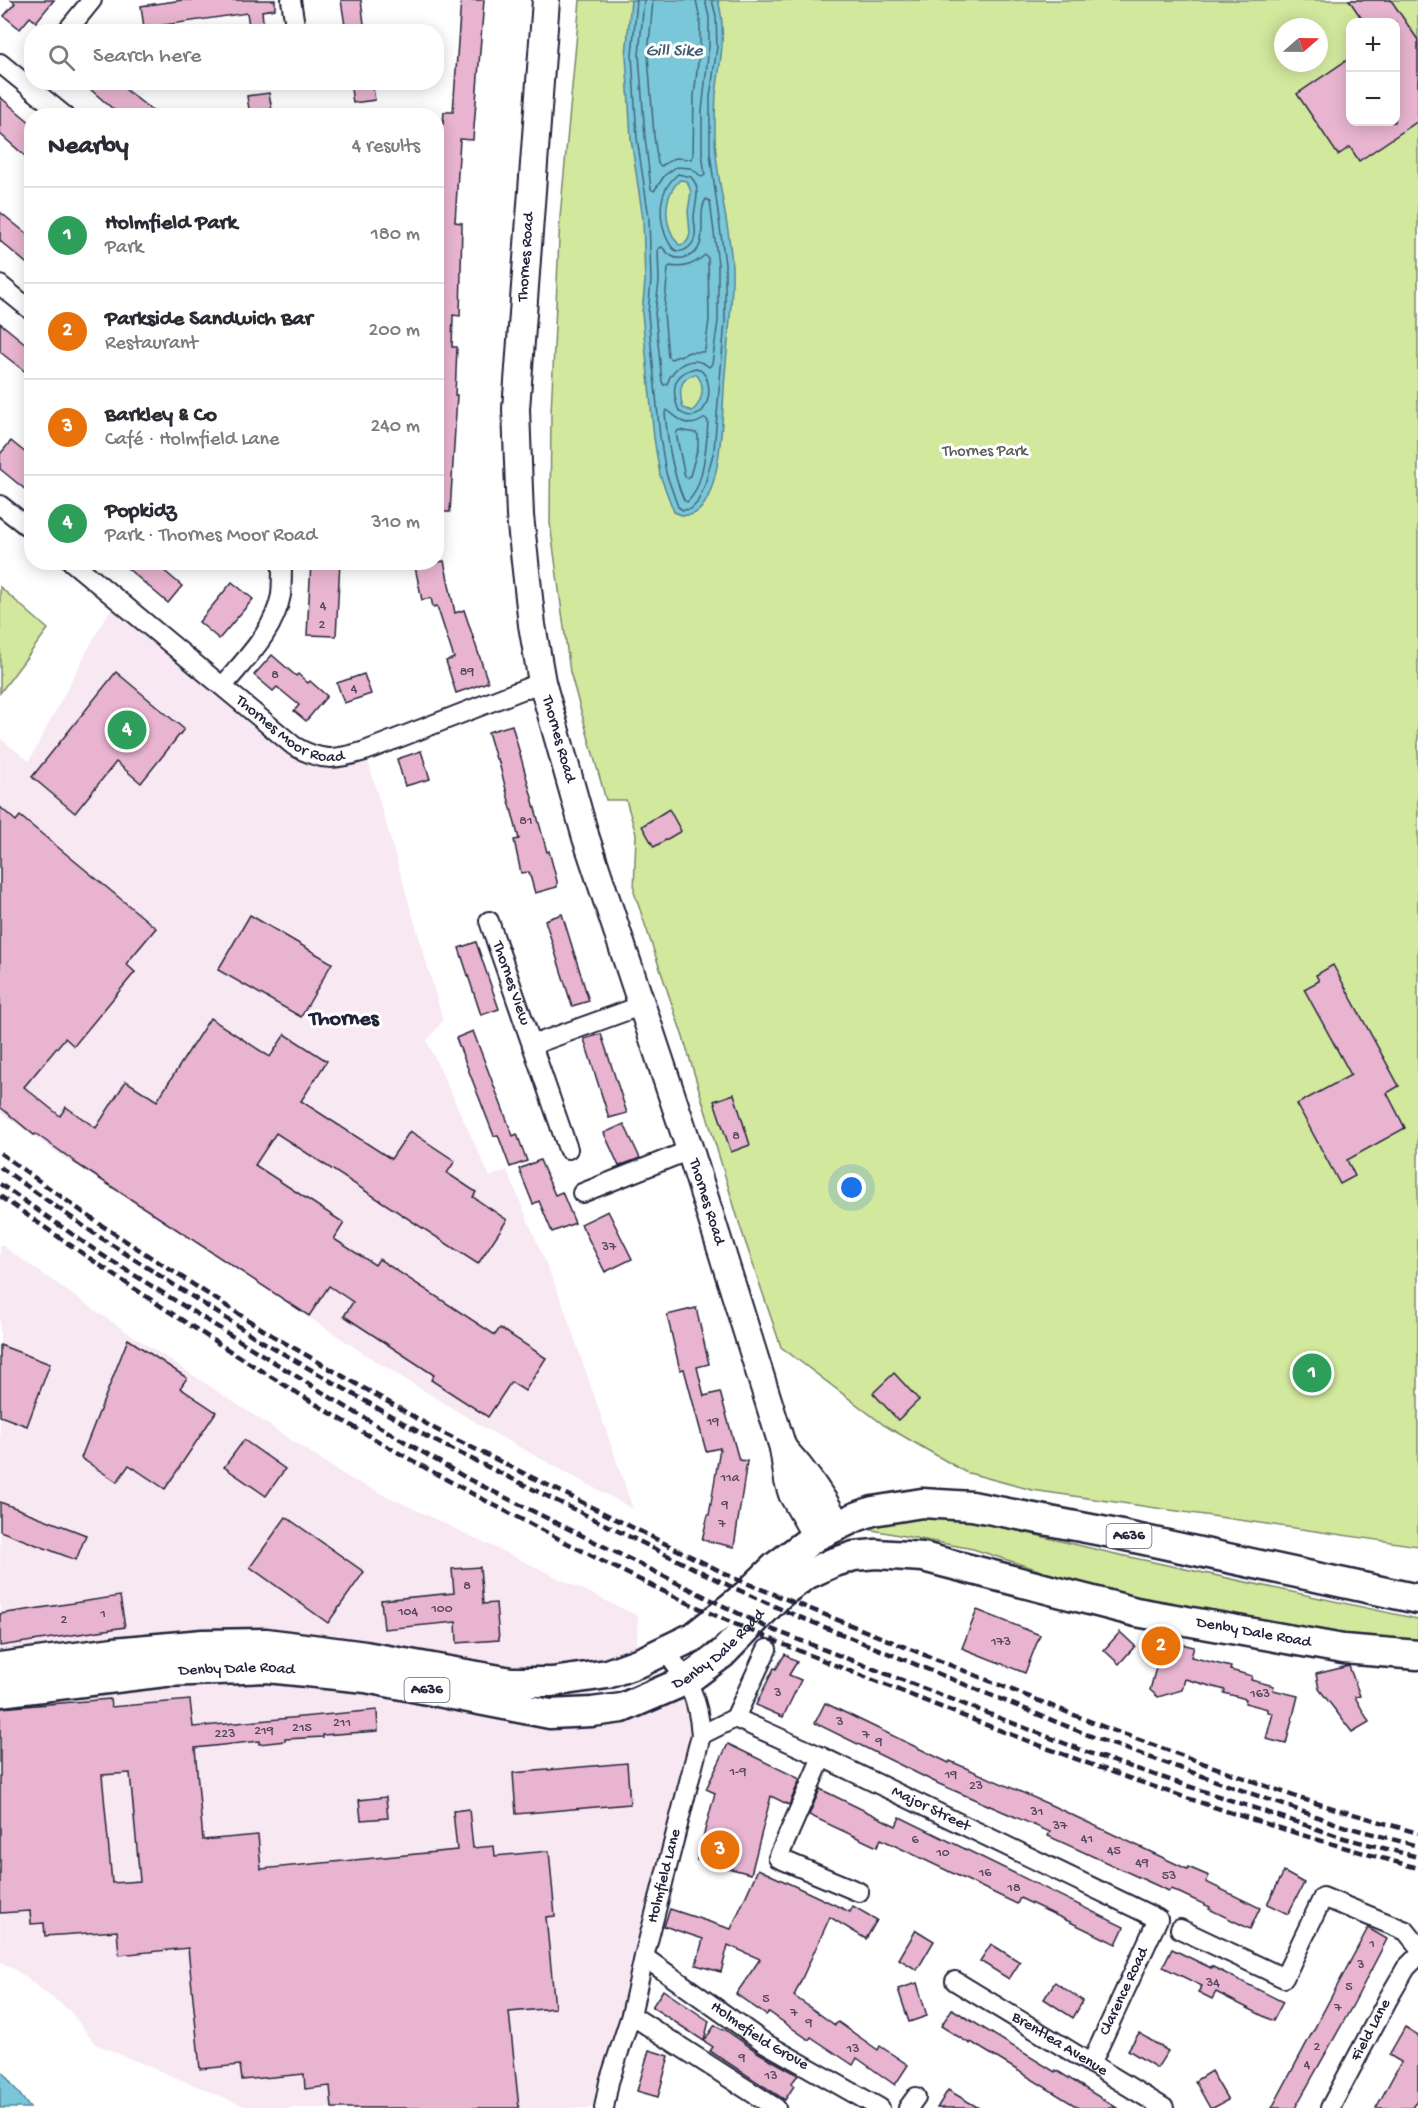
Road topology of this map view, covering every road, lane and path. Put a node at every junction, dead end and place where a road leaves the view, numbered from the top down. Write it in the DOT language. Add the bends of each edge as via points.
graph roads {
  1 [pos="92,0"];
  2 [pos="291,0"];
  3 [pos="546,0"];
  4 [pos="72,24"];
  5 [pos="295,24"];
  6 [pos="0,63"];
  7 [pos="24,75"];
  8 [pos="40,90"];
  9 [pos="57,108"];
  10 [pos="0,285"];
  11 [pos="24,304"];
  12 [pos="0,504"];
  13 [pos="24,524"];
  14 [pos="82,570"];
  15 [pos="282,570"];
  16 [pos="542,682"];
  17 [pos="223,686"];
  18 [pos="489,921"];
  19 [pos="643,1005"];
  20 [pos="532,1045"];
  21 [pos="568,1149"];
  22 [pos="690,1150"];
  23 [pos="582,1193"];
  24 [pos="831,1541"];
  25 [pos="1418,1599"];
  26 [pos="767,1649"];
  27 [pos="666,1652"];
  28 [pos="1418,1655"];
  29 [pos="0,1667"];
  30 [pos="687,1680"];
  31 [pos="531,1683"];
  32 [pos="0,1692"];
  33 [pos="735,1718"];
  34 [pos="701,1735"];
  35 [pos="822,1757"];
  36 [pos="859,1892"];
  37 [pos="1158,1919"];
  38 [pos="1180,1929"];
  39 [pos="1418,1946"];
  40 [pos="1418,1956"];
  41 [pos="644,1957"];
  42 [pos="955,1981"];
  43 [pos="631,2015"];
  44 [pos="1091,2064"];
  45 [pos="604,2108"];
  46 [pos="776,2108"];
  47 [pos="880,2108"];
  48 [pos="1164,2108"];
  49 [pos="1330,2108"];
  1 -- 4 [label="street"];
  2 -- 5 [label="street"];
  3 -- 16 [label="main road, Thornes Road" via="516,409 520,516"];
  6 -- 7 [label="street"];
  8 -- 9 [label="street"];
  10 -- 11 [label="street"];
  12 -- 13 [label="street"];
  14 -- 17 [label="street, Thornes Moor Road"];
  15 -- 17 [label="street" via="281,594 273,620"];
  16 -- 17 [label="street, Thornes Moor Road" via="365,751 320,759 294,746"];
  16 -- 19 [label="main road, Thornes Road" via="586,838"];
  18 -- 20 [label="street, Thornes View"];
  19 -- 20 [label="street, Thornes View"];
  19 -- 22 [label="main road, Thornes Road"];
  20 -- 21 [label="street, Thornes View"];
  22 -- 23 [label="street"];
  22 -- 24 [label="main road, Thornes Road" via="783,1448 820,1492"];
  24 -- 25 [label="main road, Denby Dale Road / A636" via="873,1512 921,1503 972,1506"];
  24 -- 27 [label="main road, Denby Dale Road / A636" via="775,1568 701,1632"];
  24 -- 28 [label="main road, Denby Dale Road / A636" via="881,1536 923,1557 1136,1612 1343,1649"];
  24 -- 30 [label="main road, Denby Dale Road / A636" via="806,1575 781,1593 722,1654"];
  26 -- 33 [label="street"];
  27 -- 30 [label="street, Holmfield Lane"];
  27 -- 31 [label="main road, Denby Dale Road / A636" via="607,1674"];
  29 -- 31 [label="main road, Denby Dale Road / A636" via="202,1644 266,1643"];
  30 -- 31 [label="main road, A636" via="660,1675 630,1686 595,1692 563,1691"];
  30 -- 32 [label="main road, Denby Dale Road / A636" via="622,1708 550,1714 366,1678 267,1668 165,1672"];
  30 -- 34 [label="street, Holmfield Lane" via="699,1713"];
  33 -- 34 [label="street"];
  33 -- 35 [label="street, Major Street"];
  34 -- 41 [label="street, Holmfield Lane"];
  35 -- 36 [label="street" via="778,1858"];
  35 -- 37 [label="street, Major Street"];
  37 -- 44 [label="street, Clarence Road"];
  38 -- 39 [label="street" via="1284,1978 1323,1897 1406,1931"];
  40 -- 49 [label="street, Field Lane" via="1388,1998"];
  41 -- 43 [label="street, Holmfield Lane"];
  41 -- 47 [label="street, Holmefield Grove" via="765,2043"];
  42 -- 44 [label="street, Brentlea Avenue"];
  43 -- 45 [label="street, Holmfield Lane"];
  43 -- 46 [label="street"];
  44 -- 48 [label="street, Brentlea Avenue"];
}
